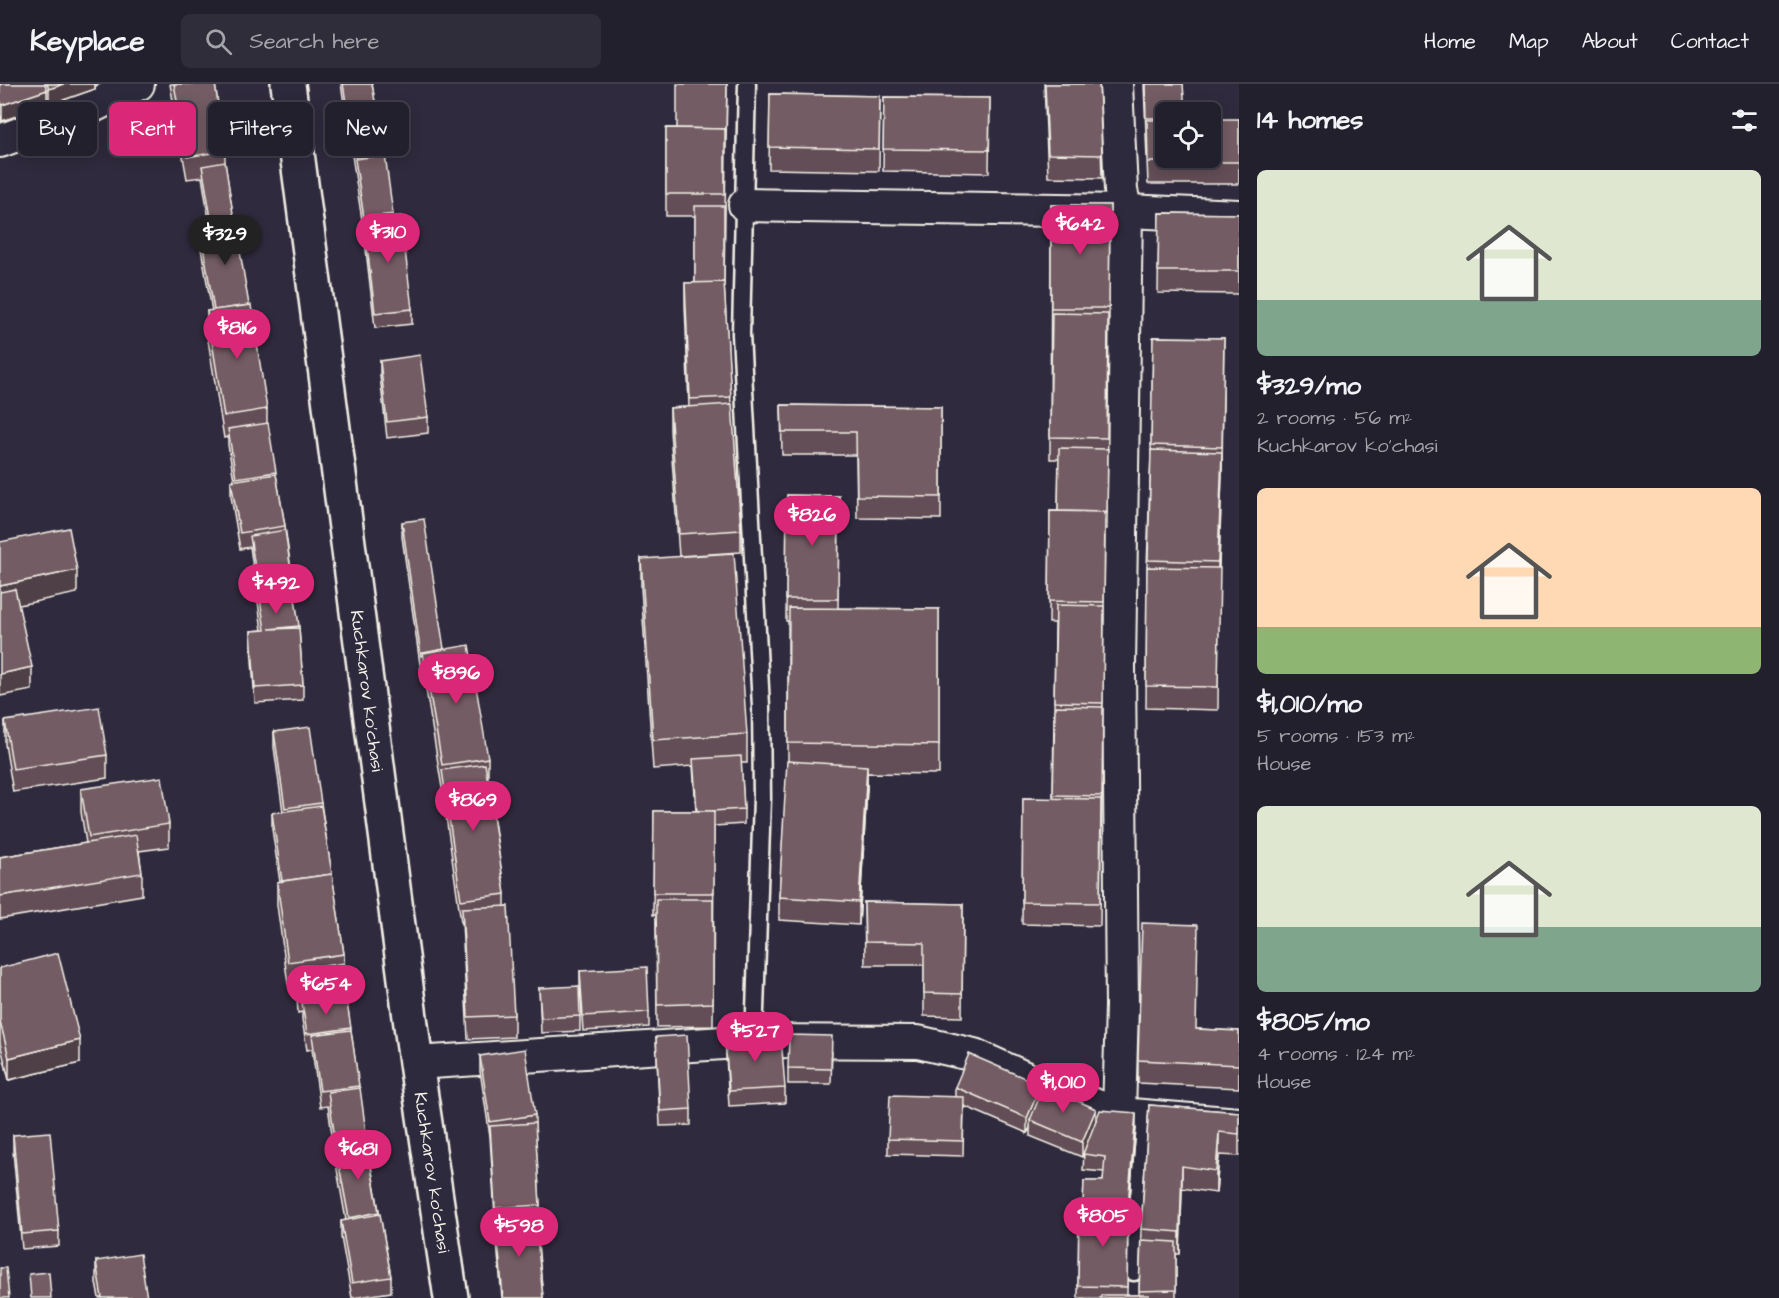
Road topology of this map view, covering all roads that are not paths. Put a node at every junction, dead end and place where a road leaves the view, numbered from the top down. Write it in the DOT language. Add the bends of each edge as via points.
graph roads {
  1 [pos="138,84"];
  2 [pos="288,84"];
  3 [pos="747,84"];
  4 [pos="1116,84"];
  5 [pos="0,141"];
  6 [pos="746,205"];
  7 [pos="1126,211"];
  8 [pos="1239,216"];
  9 [pos="754,1041"];
  10 [pos="416,1063"];
  11 [pos="1132,1116"];
  12 [pos="1239,1124"];
  13 [pos="1134,1272"];
  14 [pos="451,1298"];
  1 -- 5 [label="street" via="85,110"];
  2 -- 10 [label="main road, Kuchkarov ko'chasi"];
  3 -- 6 [label="lane"];
  4 -- 7 [label="street" via="1121,191"];
  6 -- 7 [label="street"];
  6 -- 9 [label="lane" via="741,334 761,706 762,798"];
  7 -- 8 [label="street"];
  7 -- 11 [label="street" via="1119,666 1122,994"];
  9 -- 10 [label="street"];
  9 -- 11 [label="street" via="918,1042 974,1055 1047,1088"];
  10 -- 14 [label="main road, Kuchkarov ko'chasi"];
  11 -- 12 [label="street"];
  11 -- 13 [label="lane"];
}
